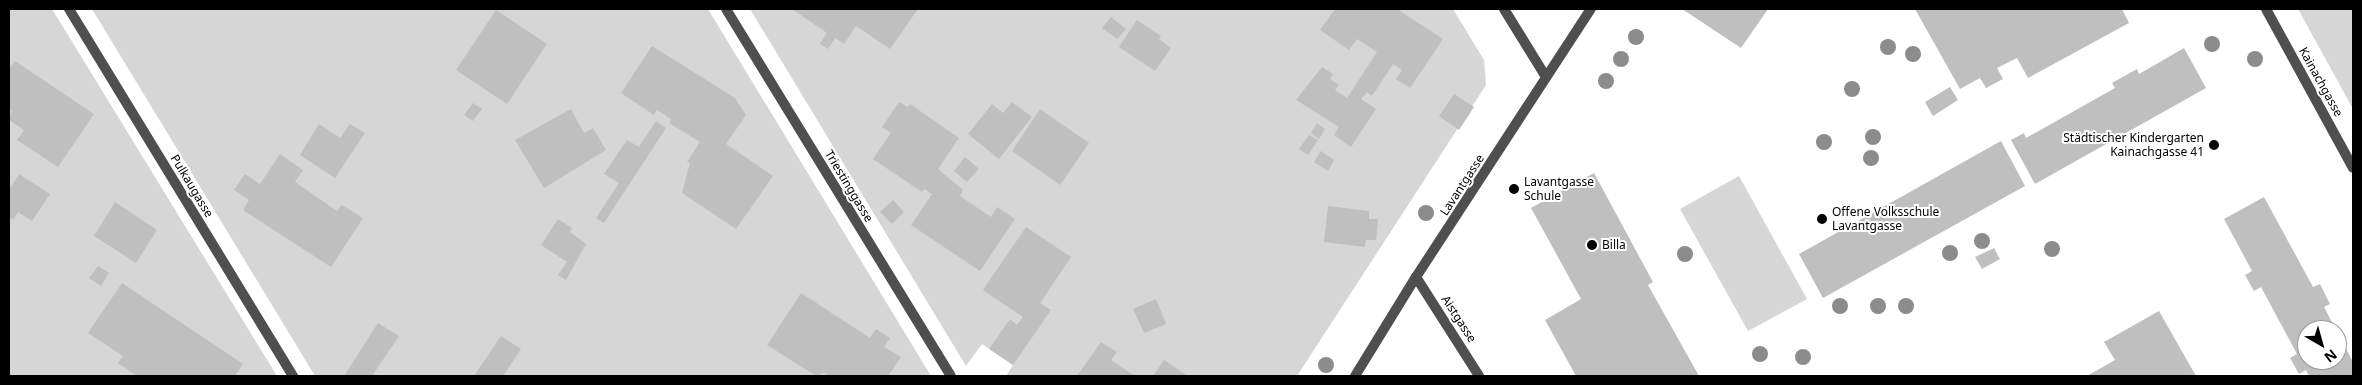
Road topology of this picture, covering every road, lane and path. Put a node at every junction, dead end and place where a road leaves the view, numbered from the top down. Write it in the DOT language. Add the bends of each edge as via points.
graph roads {
  1 [pos="70,9"];
  2 [pos="726,9"];
  3 [pos="1504,9"];
  4 [pos="1591,9"];
  5 [pos="2266,9"];
  6 [pos="1546,77"];
  7 [pos="2353,168"];
  8 [pos="1416,277"];
  9 [pos="292,376"];
  10 [pos="951,376"];
  11 [pos="1355,376"];
  12 [pos="1479,376"];
  1 -- 9 [label="street, Pulkaugasse"];
  2 -- 10 [label="street, Triestinggasse"];
  3 -- 6 [label="street"];
  4 -- 6 [label="street, Lavantgasse"];
  5 -- 7 [label="street, Kainachgasse"];
  6 -- 8 [label="street, Lavantgasse"];
  8 -- 11 [label="street, Lavantgasse"];
  8 -- 12 [label="street, Aistgasse"];
}
